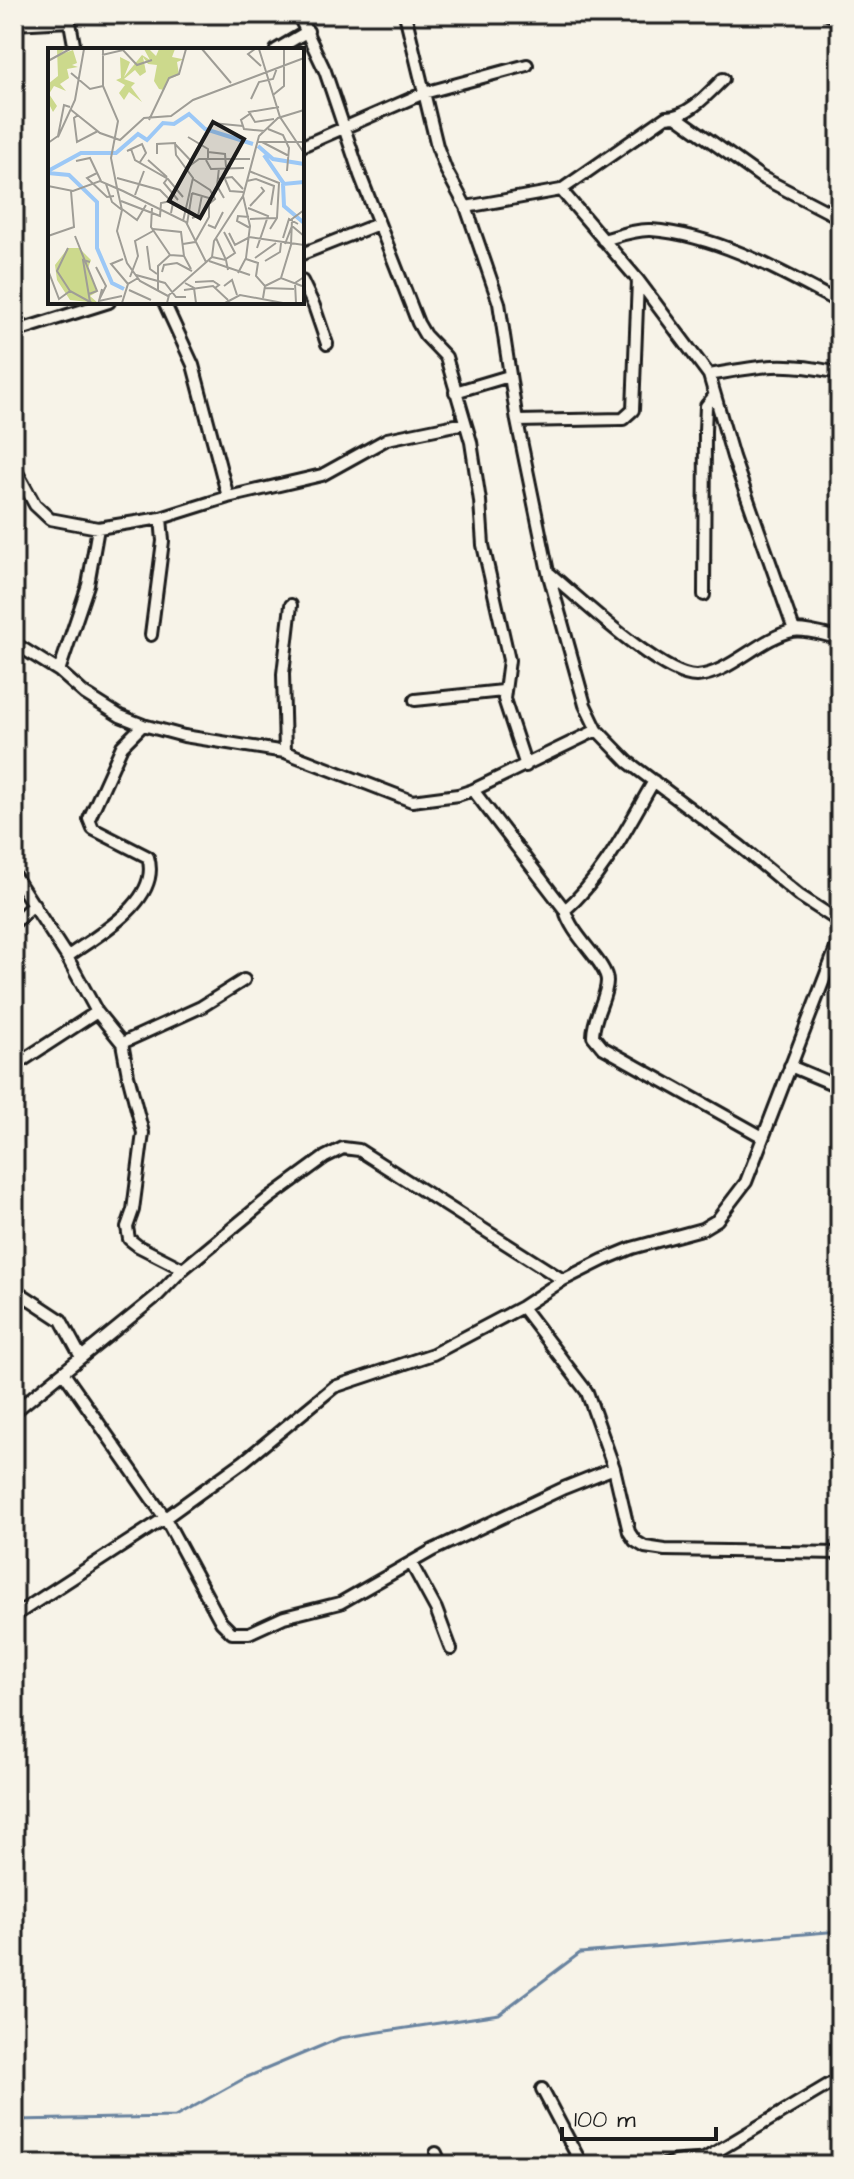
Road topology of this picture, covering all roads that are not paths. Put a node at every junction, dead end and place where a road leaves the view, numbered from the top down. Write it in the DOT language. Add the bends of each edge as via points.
graph roads {
  1 [pos="298,14"];
  2 [pos="405,14"];
  3 [pos="828,14"];
  4 [pos="69,17"];
  5 [pos="840,19"];
  6 [pos="14,24"];
  7 [pos="308,31"];
  8 [pos="75,48"];
  9 [pos="279,48"];
  10 [pos="527,65"];
  11 [pos="723,79"];
  12 [pos="424,93"];
  13 [pos="677,117"];
  14 [pos="345,128"];
  15 [pos="304,145"];
  16 [pos="561,190"];
  17 [pos="466,207"];
  18 [pos="840,218"];
  19 [pos="378,224"];
  20 [pos="603,240"];
  21 [pos="304,253"];
  22 [pos="638,280"];
  23 [pos="304,285"];
  24 [pos="840,303"];
  25 [pos="103,304"];
  26 [pos="165,304"];
  27 [pos="14,332"];
  28 [pos="327,344"];
  29 [pos="834,372"];
  30 [pos="709,375"];
  31 [pos="509,376"];
  32 [pos="455,392"];
  33 [pos="714,396"];
  34 [pos="517,421"];
  35 [pos="465,423"];
  36 [pos="14,467"];
  37 [pos="228,497"];
  38 [pos="161,518"];
  39 [pos="98,528"];
  40 [pos="548,572"];
  41 [pos="704,595"];
  42 [pos="291,605"];
  43 [pos="794,630"];
  44 [pos="151,635"];
  45 [pos="840,638"];
  46 [pos="14,643"];
  47 [pos="59,671"];
  48 [pos="503,691"];
  49 [pos="415,700"];
  50 [pos="143,725"];
  51 [pos="597,730"];
  52 [pos="285,752"];
  53 [pos="526,766"];
  54 [pos="654,781"];
  55 [pos="473,790"];
  56 [pos="14,875"];
  57 [pos="34,904"];
  58 [pos="565,910"];
  59 [pos="840,922"];
  60 [pos="14,923"];
  61 [pos="840,938"];
  62 [pos="67,957"];
  63 [pos="244,980"];
  64 [pos="97,1012"];
  65 [pos="122,1043"];
  66 [pos="14,1066"];
  67 [pos="790,1066"];
  68 [pos="840,1087"];
  69 [pos="763,1137"];
  70 [pos="183,1269"];
  71 [pos="563,1280"];
  72 [pos="14,1289"];
  73 [pos="522,1307"];
  74 [pos="81,1357"];
  75 [pos="63,1372"];
  76 [pos="14,1412"];
  77 [pos="614,1468"];
  78 [pos="165,1518"];
  79 [pos="840,1553"];
  80 [pos="411,1563"];
  81 [pos="14,1616"];
  82 [pos="451,1649"];
  83 [pos="542,2089"];
  84 [pos="840,2092"];
  85 [pos="436,2153"];
  86 [pos="441,2165"];
  87 [pos="582,2165"];
  88 [pos="664,2165"];
  1 -- 7 [label="street"];
  2 -- 12 [label="street"];
  3 -- 5 [label="street"];
  4 -- 6 [label="street"];
  4 -- 8 [label="street"];
  7 -- 9 [label="street"];
  7 -- 14 [label="street"];
  10 -- 12 [label="street"];
  11 -- 13 [label="street"];
  12 -- 14 [label="street"];
  12 -- 17 [label="street" via="437,146"];
  13 -- 16 [label="street" via="666,117"];
  13 -- 18 [label="street" via="761,177"];
  14 -- 15 [label="street"];
  14 -- 19 [label="street"];
  16 -- 17 [label="street"];
  16 -- 20 [label="street"];
  17 -- 31 [label="street" via="499,303"];
  19 -- 21 [label="street"];
  19 -- 32 [label="street" via="418,323 446,357"];
  20 -- 22 [label="street"];
  20 -- 24 [label="street" via="649,229 696,239 724,247"];
  22 -- 30 [label="street"];
  22 -- 34 [label="street" via="633,410 623,419"];
  23 -- 28 [label="street"];
  25 -- 27 [label="street"];
  26 -- 37 [label="street" via="193,365"];
  29 -- 30 [label="street" via="773,364"];
  30 -- 33 [label="street"];
  31 -- 32 [label="street"];
  31 -- 34 [label="street"];
  32 -- 35 [label="street"];
  33 -- 41 [label="street" via="706,406"];
  33 -- 43 [label="street"];
  34 -- 40 [label="street"];
  35 -- 37 [label="street" via="387,439 322,475"];
  35 -- 48 [label="street" via="474,456 481,532 509,660"];
  36 -- 39 [label="street" via="35,505 50,519"];
  37 -- 38 [label="street"];
  38 -- 39 [label="street"];
  38 -- 44 [label="street"];
  39 -- 47 [label="street" via="88,585"];
  40 -- 43 [label="street" via="679,674 698,676 716,670"];
  40 -- 51 [label="street" via="576,680"];
  42 -- 52 [label="street" via="283,674"];
  43 -- 45 [label="street"];
  46 -- 47 [label="street"];
  47 -- 50 [label="street" via="85,694"];
  48 -- 49 [label="street"];
  48 -- 53 [label="street"];
  50 -- 52 [label="street"];
  50 -- 62 [label="street" via="122,746 89,819 93,829 148,857 149,882 121,918"];
  51 -- 53 [label="street"];
  51 -- 54 [label="street"];
  52 -- 55 [label="street" via="412,801"];
  53 -- 55 [label="street"];
  54 -- 58 [label="street" via="603,866"];
  54 -- 59 [label="street"];
  55 -- 58 [label="street"];
  56 -- 57 [label="street"];
  57 -- 60 [label="street"];
  57 -- 62 [label="street"];
  58 -- 69 [label="street" via="568,923 604,969 607,982 593,1022 593,1036 602,1047"];
  61 -- 67 [label="street"];
  62 -- 64 [label="street"];
  63 -- 65 [label="street" via="192,1012"];
  64 -- 65 [label="street"];
  64 -- 66 [label="street"];
  65 -- 70 [label="street" via="143,1133 129,1239"];
  67 -- 68 [label="street"];
  67 -- 69 [label="street"];
  69 -- 71 [label="street" via="746,1182 720,1217 702,1229 632,1248"];
  70 -- 71 [label="street" via="269,1198 343,1148 359,1150"];
  70 -- 74 [label="street"];
  71 -- 73 [label="street"];
  72 -- 74 [label="street" via="61,1320"];
  73 -- 77 [label="street" via="582,1383"];
  73 -- 78 [label="street" via="433,1354 334,1387"];
  74 -- 75 [label="street"];
  75 -- 76 [label="street"];
  75 -- 78 [label="street"];
  77 -- 79 [label="street" via="629,1532 645,1547"];
  77 -- 80 [label="street"];
  78 -- 80 [label="street" via="232,1633 249,1633 284,1617 340,1603"];
  78 -- 81 [label="street"];
  80 -- 82 [label="street"];
  83 -- 87 [label="street"];
  84 -- 88 [label="street" via="833,2083 828,2085 704,2159"];
  85 -- 86 [label="street"];
}
